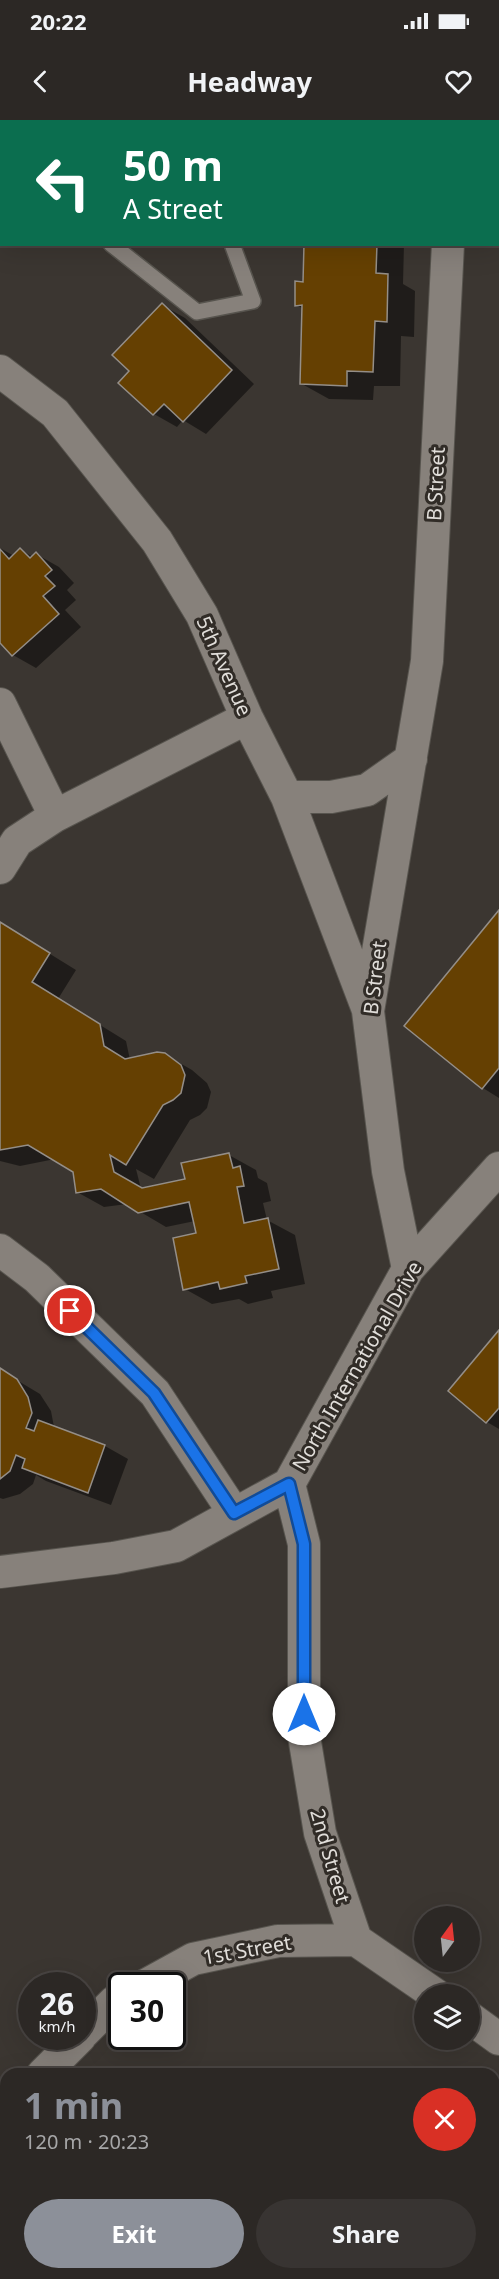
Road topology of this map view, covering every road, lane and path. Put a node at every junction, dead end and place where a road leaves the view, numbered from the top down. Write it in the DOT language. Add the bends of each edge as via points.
graph roads {
  1 [pos="114,246"];
  2 [pos="233,246"];
  3 [pos="448,246"];
  4 [pos="0,370"];
  5 [pos="0,704"];
  6 [pos="247,718"];
  7 [pos="411,759"];
  8 [pos="287,797"];
  9 [pos="55,816"];
  10 [pos="0,868"];
  11 [pos="368,1011"];
  12 [pos="499,1168"];
  13 [pos="0,1250"];
  14 [pos="408,1269"];
  15 [pos="289,1484"];
  16 [pos="234,1513"];
  17 [pos="0,1572"];
  18 [pos="356,1940"];
  19 [pos="169,1972"];
  20 [pos="420,1984"];
  21 [pos="108,2008"];
  22 [pos="96,2021"];
  23 [pos="480,2025"];
  24 [pos="499,2039"];
  25 [pos="67,2050"];
  26 [pos="49,2068"];
  1 -- 2 [label="lane" via="196,312 253,301"];
  3 -- 7 [label="street, B Street" via="427,661"];
  4 -- 6 [label="street, 5th Avenue" via="55,413 157,541 202,615"];
  5 -- 9 [label="street"];
  6 -- 8 [label="street, 5th Avenue"];
  6 -- 9 [label="street"];
  7 -- 8 [label="street" via="367,790 332,797"];
  7 -- 11 [label="street, B Street"];
  8 -- 11 [label="street, 5th Avenue"];
  9 -- 10 [label="street" via="17,841"];
  11 -- 14 [label="street, B Street" via="388,1171"];
  12 -- 14 [label="street, North International Drive"];
  13 -- 16 [label="street" via="36,1278 154,1393"];
  14 -- 15 [label="street, North International Drive"];
  15 -- 16 [label="street"];
  15 -- 18 [label="street, 2nd Street" via="304,1544 304,1736 320,1833"];
  16 -- 17 [label="street" via="176,1546"];
  18 -- 19 [label="street, 1st Street" via="278,1941 193,1959"];
  18 -- 20 [label="street"];
  21 -- 22 [label="street"];
  23 -- 24 [label="street"];
  25 -- 26 [label="street"];
}
